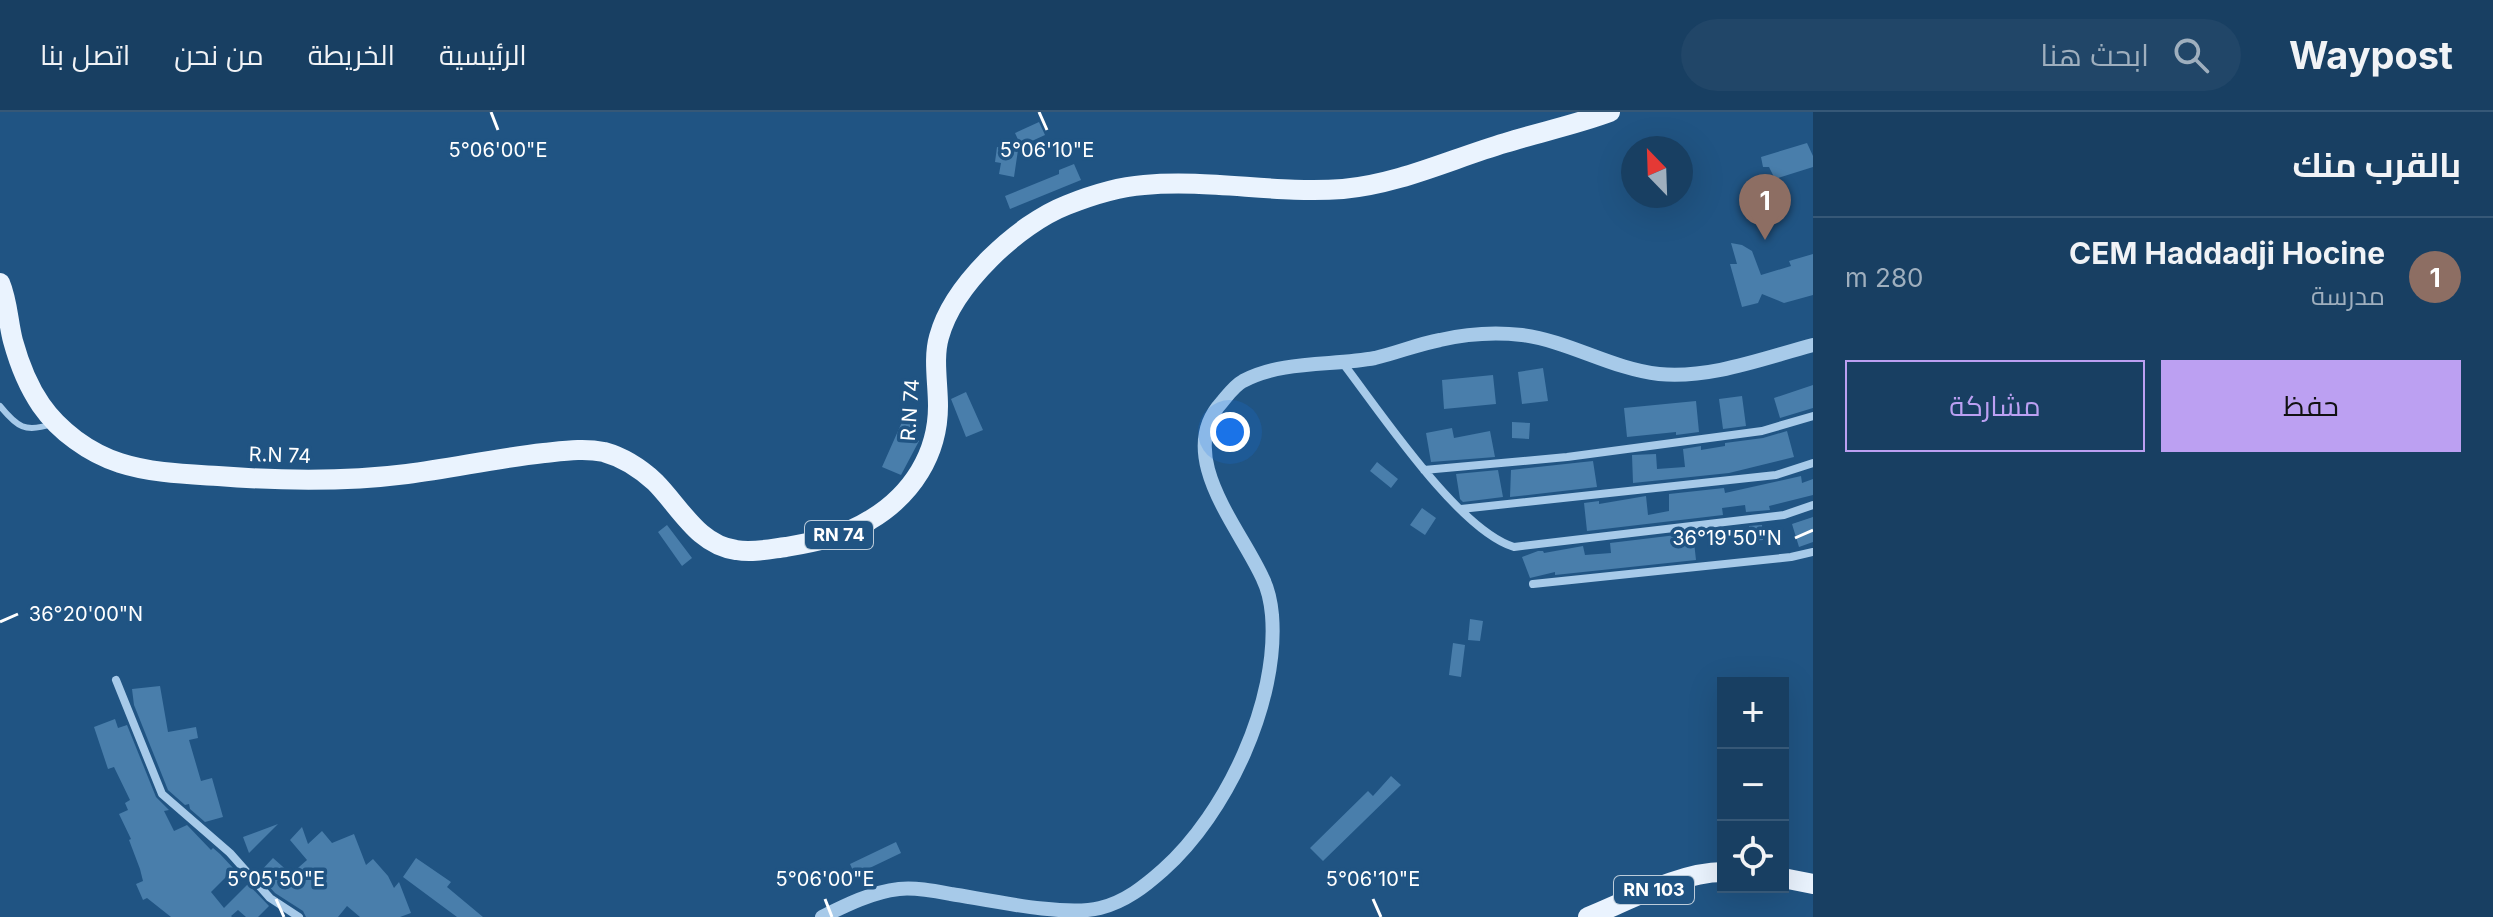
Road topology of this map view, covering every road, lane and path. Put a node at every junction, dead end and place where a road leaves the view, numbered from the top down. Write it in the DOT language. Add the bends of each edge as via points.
graph roads {
  1 [pos="1610,112"];
  2 [pos="0,283"];
  3 [pos="1813,345"];
  4 [pos="1342,362"];
  5 [pos="0,406"];
  6 [pos="1813,416"];
  7 [pos="56,423"];
  8 [pos="1813,463"];
  9 [pos="1424,470"];
  10 [pos="1813,505"];
  11 [pos="1461,509"];
  12 [pos="1813,552"];
  13 [pos="1533,584"];
  14 [pos="116,680"];
  15 [pos="1717,872"];
  16 [pos="1789,879"];
  17 [pos="1813,884"];
  18 [pos="299,917"];
  19 [pos="822,917"];
  20 [pos="1588,917"];
  1 -- 7 [label="main road, R.N 74 / RN 74" via="1371,186 1146,185 1105,191 1061,207 1021,230 996,253 947,315 938,340 937,431 919,474 874,518 805,544 763,551 715,544 695,529 654,480 605,453 578,450 332,480 257,479 169,473 119,463"];
  2 -- 7 [label="main road, R.N 74 / RN 74" via="25,376"];
  3 -- 4 [label="street" via="1691,374 1658,374 1559,344 1495,334 1441,339"];
  4 -- 9 [label="street"];
  4 -- 19 [label="street" via="1272,370 1239,383 1214,410 1205,435 1212,486 1264,581 1271,612 1271,659 1244,752 1197,834 1143,886 1097,909 1053,909 900,889 854,901"];
  5 -- 7 [label="lane" via="24,428"];
  6 -- 9 [label="street" via="1762,431"];
  8 -- 11 [label="street" via="1776,475"];
  9 -- 11 [label="street"];
  10 -- 11 [label="street" via="1784,515 1514,547 1500,543"];
  12 -- 13 [label="street"];
  14 -- 18 [label="street" via="162,794 230,853 270,898"];
  15 -- 20 [label="main road, RN 103" via="1672,883"];
  16 -- 17 [label="main road"];
}
